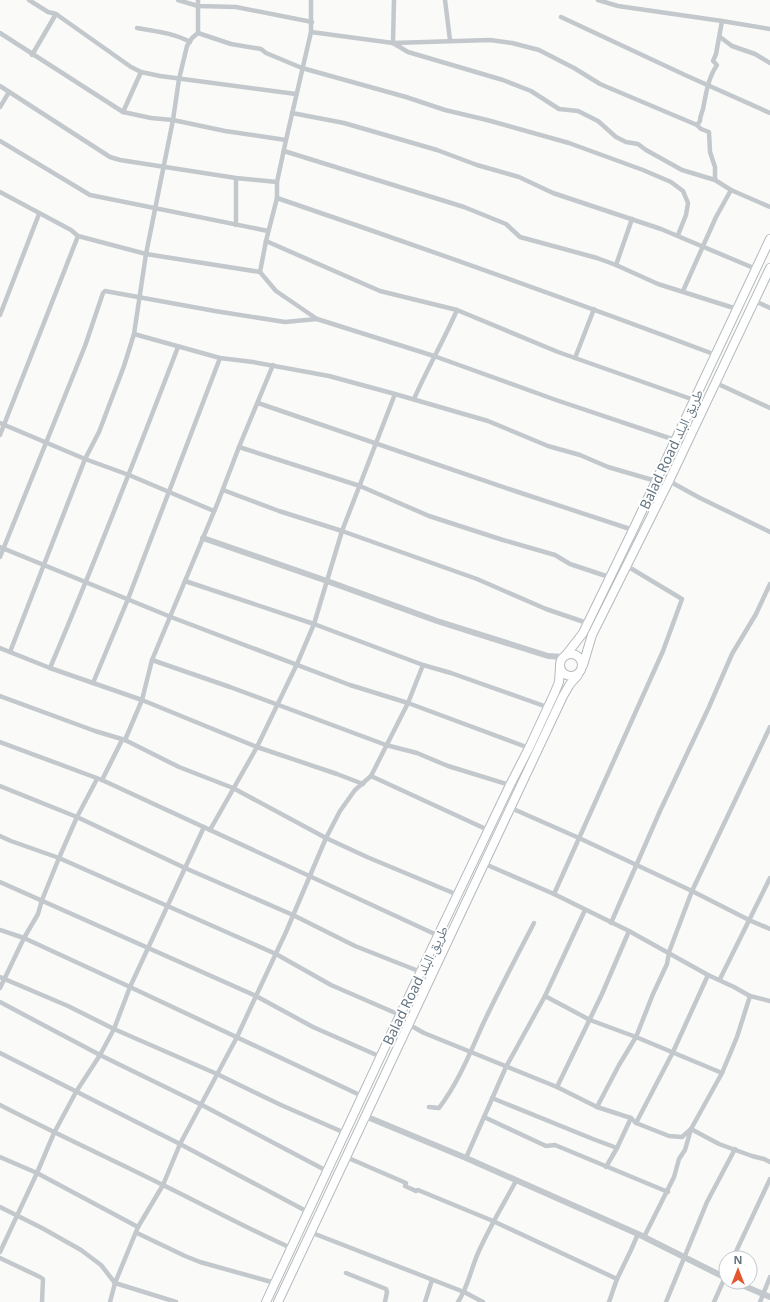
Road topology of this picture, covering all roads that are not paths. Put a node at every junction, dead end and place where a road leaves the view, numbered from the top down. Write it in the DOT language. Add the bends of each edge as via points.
graph roads {
  1 [pos="29,0"];
  2 [pos="178,0"];
  3 [pos="198,0"];
  4 [pos="311,0"];
  5 [pos="394,0"];
  6 [pos="445,0"];
  7 [pos="598,0"];
  8 [pos="617,0"];
  9 [pos="198,6"];
  10 [pos="618,6"];
  11 [pos="56,14"];
  12 [pos="561,17"];
  13 [pos="722,20"];
  14 [pos="312,22"];
  15 [pos="137,28"];
  16 [pos="770,29"];
  17 [pos="311,32"];
  18 [pos="0,33"];
  19 [pos="198,33"];
  20 [pos="720,37"];
  21 [pos="450,40"];
  22 [pos="190,42"];
  23 [pos="393,43"];
  24 [pos="32,54"];
  25 [pos="770,63"];
  26 [pos="302,68"];
  27 [pos="141,72"];
  28 [pos="179,79"];
  29 [pos="708,85"];
  30 [pos="0,86"];
  31 [pos="9,92"];
  32 [pos="296,94"];
  33 [pos="0,106"];
  34 [pos="123,112"];
  35 [pos="292,113"];
  36 [pos="770,113"];
  37 [pos="173,120"];
  38 [pos="697,124"];
  39 [pos="286,140"];
  40 [pos="0,141"];
  41 [pos="284,151"];
  42 [pos="163,166"];
  43 [pos="236,178"];
  44 [pos="715,180"];
  45 [pos="277,182"];
  46 [pos="731,190"];
  47 [pos="0,192"];
  48 [pos="277,198"];
  49 [pos="155,207"];
  50 [pos="770,207"];
  51 [pos="39,214"];
  52 [pos="632,219"];
  53 [pos="236,225"];
  54 [pos="268,231"];
  55 [pos="678,235"];
  56 [pos="78,236"];
  57 [pos="770,239"];
  58 [pos="266,241"];
  59 [pos="704,246"];
  60 [pos="146,254"];
  61 [pos="616,265"];
  62 [pos="756,268"];
  63 [pos="770,268"];
  64 [pos="260,272"];
  65 [pos="683,291"];
  66 [pos="139,298"];
  67 [pos="755,301"];
  68 [pos="770,308"];
  69 [pos="594,309"];
  70 [pos="457,310"];
  71 [pos="737,310"];
  72 [pos="0,315"];
  73 [pos="317,319"];
  74 [pos="134,334"];
  75 [pos="178,346"];
  76 [pos="716,355"];
  77 [pos="434,356"];
  78 [pos="220,358"];
  79 [pos="575,358"];
  80 [pos="273,365"];
  81 [pos="716,383"];
  82 [pos="395,394"];
  83 [pos="414,399"];
  84 [pos="694,400"];
  85 [pos="258,403"];
  86 [pos="770,408"];
  87 [pos="2,424"];
  88 [pos="0,435"];
  89 [pos="675,440"];
  90 [pos="46,442"];
  91 [pos="375,444"];
  92 [pos="239,447"];
  93 [pos="85,460"];
  94 [pos="129,475"];
  95 [pos="656,481"];
  96 [pos="669,481"];
  97 [pos="360,486"];
  98 [pos="223,490"];
  99 [pos="169,492"];
  100 [pos="214,511"];
  101 [pos="633,530"];
  102 [pos="342,531"];
  103 [pos="770,532"];
  104 [pos="203,538"];
  105 [pos="2,548"];
  106 [pos="0,557"];
  107 [pos="44,565"];
  108 [pos="627,566"];
  109 [pos="609,577"];
  110 [pos="185,581"];
  111 [pos="327,581"];
  112 [pos="86,582"];
  113 [pos="770,584"];
  114 [pos="128,599"];
  115 [pos="171,617"];
  116 [pos="588,623"];
  117 [pos="314,624"];
  118 [pos="0,648"];
  119 [pos="10,652"];
  120 [pos="548,656"];
  121 [pos="565,656"];
  122 [pos="152,660"];
  123 [pos="297,664"];
  124 [pos="423,665"];
  125 [pos="583,665"];
  126 [pos="560,666"];
  127 [pos="50,668"];
  128 [pos="578,675"];
  129 [pos="93,683"];
  130 [pos="0,696"];
  131 [pos="142,700"];
  132 [pos="408,703"];
  133 [pos="278,705"];
  134 [pos="548,707"];
  135 [pos="770,727"];
  136 [pos="123,740"];
  137 [pos="0,742"];
  138 [pos="386,745"];
  139 [pos="257,747"];
  140 [pos="529,748"];
  141 [pos="371,776"];
  142 [pos="97,779"];
  143 [pos="102,780"];
  144 [pos="362,784"];
  145 [pos="510,785"];
  146 [pos="0,786"];
  147 [pos="233,788"];
  148 [pos="511,808"];
  149 [pos="77,817"];
  150 [pos="204,827"];
  151 [pos="210,830"];
  152 [pos="488,830"];
  153 [pos="0,836"];
  154 [pos="326,838"];
  155 [pos="579,838"];
  156 [pos="59,858"];
  157 [pos="485,864"];
  158 [pos="637,866"];
  159 [pos="185,868"];
  160 [pos="309,876"];
  161 [pos="770,878"];
  162 [pos="0,882"];
  163 [pos="692,891"];
  164 [pos="554,894"];
  165 [pos="458,895"];
  166 [pos="42,900"];
  167 [pos="168,907"];
  168 [pos="585,910"];
  169 [pos="293,915"];
  170 [pos="749,920"];
  171 [pos="611,922"];
  172 [pos="534,923"];
  173 [pos="770,929"];
  174 [pos="0,930"];
  175 [pos="629,931"];
  176 [pos="439,936"];
  177 [pos="24,938"];
  178 [pos="148,947"];
  179 [pos="669,952"];
  180 [pos="276,954"];
  181 [pos="421,972"];
  182 [pos="708,975"];
  183 [pos="2,977"];
  184 [pos="720,979"];
  185 [pos="130,987"];
  186 [pos="0,988"];
  187 [pos="256,996"];
  188 [pos="545,996"];
  189 [pos="750,996"];
  190 [pos="770,1001"];
  191 [pos="0,1002"];
  192 [pos="400,1015"];
  193 [pos="590,1020"];
  194 [pos="408,1024"];
  195 [pos="114,1029"];
  196 [pos="237,1037"];
  197 [pos="636,1037"];
  198 [pos="470,1052"];
  199 [pos="673,1052"];
  200 [pos="0,1053"];
  201 [pos="100,1055"];
  202 [pos="381,1057"];
  203 [pos="506,1067"];
  204 [pos="722,1073"];
  205 [pos="217,1074"];
  206 [pos="557,1087"];
  207 [pos="76,1092"];
  208 [pos="362,1096"];
  209 [pos="492,1098"];
  210 [pos="200,1104"];
  211 [pos="0,1105"];
  212 [pos="429,1107"];
  213 [pos="597,1107"];
  214 [pos="365,1116"];
  215 [pos="484,1117"];
  216 [pos="630,1118"];
  217 [pos="636,1123"];
  218 [pos="691,1129"];
  219 [pos="54,1133"];
  220 [pos="345,1134"];
  221 [pos="180,1144"];
  222 [pos="617,1148"];
  223 [pos="735,1149"];
  224 [pos="0,1156"];
  225 [pos="346,1157"];
  226 [pos="466,1158"];
  227 [pos="770,1162"];
  228 [pos="606,1167"];
  229 [pos="327,1171"];
  230 [pos="37,1173"];
  231 [pos="770,1179"];
  232 [pos="516,1181"];
  233 [pos="163,1185"];
  234 [pos="668,1192"];
  235 [pos="0,1207"];
  236 [pos="308,1212"];
  237 [pos="16,1216"];
  238 [pos="493,1222"];
  239 [pos="138,1227"];
  240 [pos="310,1232"];
  241 [pos="137,1233"];
  242 [pos="638,1234"];
  243 [pos="644,1237"];
  244 [pos="291,1248"];
  245 [pos="737,1250"];
  246 [pos="0,1252"];
  247 [pos="0,1258"];
  248 [pos="685,1258"];
  249 [pos="346,1273"];
  250 [pos="718,1273"];
  251 [pos="770,1277"];
  252 [pos="617,1279"];
  253 [pos="432,1280"];
  254 [pos="115,1283"];
  255 [pos="275,1283"];
  256 [pos="720,1290"];
  257 [pos="753,1290"];
  258 [pos="464,1292"];
  259 [pos="762,1294"];
  260 [pos="770,1297"];
  261 [pos="42,1302"];
  262 [pos="110,1302"];
  263 [pos="176,1302"];
  264 [pos="266,1302"];
  265 [pos="278,1302"];
  266 [pos="385,1302"];
  267 [pos="425,1302"];
  268 [pos="458,1302"];
  269 [pos="483,1302"];
  270 [pos="609,1302"];
  271 [pos="666,1302"];
  272 [pos="714,1302"];
  273 [pos="760,1302"];
  1 -- 11 [label="street"];
  2 -- 9 [label="street"];
  3 -- 9 [label="street"];
  4 -- 14 [label="street"];
  5 -- 23 [label="street"];
  6 -- 21 [label="street"];
  7 -- 10 [label="street"];
  8 -- 10 [label="street"];
  9 -- 14 [label="street" via="236,7"];
  9 -- 19 [label="street"];
  10 -- 13 [label="street"];
  11 -- 24 [label="street"];
  11 -- 27 [label="street"];
  12 -- 29 [label="street"];
  13 -- 16 [label="street"];
  13 -- 20 [label="street"];
  14 -- 17 [label="street"];
  15 -- 22 [label="street"];
  17 -- 23 [label="street"];
  17 -- 26 [label="street"];
  18 -- 24 [label="street"];
  19 -- 22 [label="street"];
  19 -- 26 [label="street" via="232,44 261,49"];
  20 -- 25 [label="street" via="732,46 755,54"];
  20 -- 29 [label="street" via="713,61 717,65"];
  21 -- 23 [label="street"];
  21 -- 38 [label="street" via="490,40 539,50 600,84"];
  22 -- 28 [label="street"];
  23 -- 44 [label="street" via="408,52 503,80 530,91 559,109 578,111 598,122 616,137 638,144 682,170"];
  24 -- 34 [label="street"];
  26 -- 32 [label="street"];
  26 -- 55 [label="street" via="569,143 671,182 683,191 688,203"];
  27 -- 28 [label="street"];
  27 -- 34 [label="street"];
  28 -- 32 [label="street"];
  28 -- 37 [label="street"];
  29 -- 36 [label="street"];
  29 -- 38 [label="street" via="700,121"];
  30 -- 31 [label="street"];
  31 -- 33 [label="street"];
  31 -- 42 [label="street" via="110,157"];
  32 -- 35 [label="street"];
  34 -- 37 [label="street"];
  35 -- 39 [label="street"];
  35 -- 52 [label="street" via="344,123 437,150"];
  37 -- 39 [label="street"];
  37 -- 42 [label="street"];
  38 -- 44 [label="street" via="709,132"];
  39 -- 41 [label="street"];
  40 -- 49 [label="street" via="90,195"];
  41 -- 45 [label="street"];
  41 -- 61 [label="street" via="464,207 506,224 520,237"];
  42 -- 43 [label="street"];
  42 -- 49 [label="street"];
  43 -- 45 [label="street"];
  43 -- 53 [label="street"];
  44 -- 46 [label="street"];
  45 -- 48 [label="street"];
  46 -- 50 [label="street"];
  46 -- 59 [label="street"];
  47 -- 51 [label="street"];
  48 -- 54 [label="street"];
  48 -- 69 [label="street"];
  49 -- 53 [label="street"];
  49 -- 60 [label="street"];
  51 -- 56 [label="street"];
  51 -- 72 [label="street"];
  52 -- 55 [label="street"];
  52 -- 61 [label="street"];
  53 -- 54 [label="street"];
  54 -- 58 [label="street"];
  55 -- 59 [label="street"];
  56 -- 60 [label="street"];
  56 -- 87 [label="street"];
  57 -- 62 [label="highway, Balad Road طريق البلد"];
  58 -- 64 [label="street"];
  58 -- 70 [label="street" via="380,291"];
  59 -- 62 [label="street"];
  59 -- 65 [label="street"];
  60 -- 64 [label="street"];
  60 -- 66 [label="street"];
  61 -- 65 [label="street" via="658,284"];
  62 -- 71 [label="highway, Balad Road طريق البلد"];
  63 -- 67 [label="highway, Balad Road طريق البلد"];
  64 -- 73 [label="street" via="276,291"];
  65 -- 71 [label="street"];
  66 -- 73 [label="street" via="285,322"];
  66 -- 74 [label="street"];
  66 -- 90 [label="street" via="105,291 103,293 85,346"];
  67 -- 68 [label="street"];
  67 -- 81 [label="highway, Balad Road طريق البلد"];
  69 -- 76 [label="street"];
  69 -- 79 [label="street"];
  70 -- 77 [label="street"];
  70 -- 79 [label="street"];
  71 -- 76 [label="highway, Balad Road طريق البلد"];
  73 -- 77 [label="street"];
  74 -- 75 [label="street"];
  74 -- 93 [label="street" via="99,432"];
  75 -- 78 [label="street"];
  75 -- 94 [label="street"];
  76 -- 84 [label="highway, Balad Road طريق البلد"];
  77 -- 83 [label="street"];
  77 -- 89 [label="street"];
  78 -- 80 [label="street"];
  78 -- 99 [label="street"];
  79 -- 84 [label="street"];
  80 -- 82 [label="street" via="329,376"];
  80 -- 85 [label="street"];
  81 -- 86 [label="street"];
  81 -- 96 [label="highway, Balad Road طريق البلد"];
  82 -- 83 [label="street"];
  82 -- 91 [label="street"];
  83 -- 95 [label="street" via="488,421 548,446"];
  84 -- 89 [label="highway, Balad Road طريق البلد"];
  85 -- 91 [label="street"];
  85 -- 92 [label="street"];
  87 -- 88 [label="street"];
  87 -- 90 [label="street"];
  89 -- 95 [label="highway, Balad Road طريق البلد"];
  90 -- 93 [label="street"];
  90 -- 105 [label="street"];
  91 -- 97 [label="street"];
  91 -- 101 [label="street"];
  92 -- 97 [label="street"];
  92 -- 98 [label="street"];
  93 -- 94 [label="street"];
  93 -- 107 [label="street"];
  94 -- 99 [label="street"];
  94 -- 112 [label="street"];
  95 -- 101 [label="highway, Balad Road طريق البلد"];
  96 -- 103 [label="street"];
  96 -- 108 [label="highway, Balad Road طريق البلد"];
  97 -- 102 [label="street"];
  97 -- 109 [label="street" via="429,516 555,555 570,564"];
  98 -- 100 [label="street"];
  98 -- 102 [label="street"];
  99 -- 100 [label="street"];
  99 -- 114 [label="street"];
  100 -- 104 [label="street"];
  101 -- 109 [label="highway, Balad Road طريق البلد"];
  102 -- 111 [label="street"];
  102 -- 116 [label="street" via="477,579 546,609"];
  104 -- 110 [label="street"];
  104 -- 111 [label="street"];
  105 -- 106 [label="street"];
  105 -- 107 [label="street"];
  107 -- 112 [label="street"];
  107 -- 119 [label="street"];
  108 -- 125 [label="highway, Balad Road طريق البلد" via="592,636"];
  108 -- 155 [label="street" via="682,600 664,651"];
  109 -- 116 [label="highway, Balad Road طريق البلد"];
  110 -- 115 [label="street"];
  110 -- 117 [label="street"];
  111 -- 117 [label="street"];
  111 -- 120 [label="street" via="437,621"];
  112 -- 114 [label="street"];
  112 -- 127 [label="street"];
  113 -- 158 [label="street" via="756,614 732,654"];
  114 -- 115 [label="street"];
  114 -- 129 [label="street"];
  115 -- 122 [label="street"];
  115 -- 123 [label="street"];
  116 -- 121 [label="highway, Balad Road طريق البلد"];
  117 -- 123 [label="street"];
  117 -- 124 [label="street"];
  118 -- 119 [label="street"];
  119 -- 127 [label="street"];
  120 -- 121 [label="street"];
  120 -- 126 [label="street"];
  121 -- 125 [label="highway" via="577,655"];
  121 -- 126 [label="highway"];
  122 -- 131 [label="street"];
  122 -- 133 [label="street"];
  123 -- 132 [label="street" via="350,685"];
  123 -- 133 [label="street"];
  124 -- 132 [label="street"];
  124 -- 134 [label="street"];
  125 -- 128 [label="highway"];
  126 -- 128 [label="highway" via="564,674"];
  126 -- 134 [label="highway, Balad Road طريق البلد" via="559,682"];
  127 -- 129 [label="street"];
  128 -- 148 [label="highway, Balad Road طريق البلد" via="570,684"];
  129 -- 131 [label="street"];
  130 -- 136 [label="street"];
  131 -- 136 [label="street"];
  131 -- 139 [label="street"];
  132 -- 138 [label="street"];
  132 -- 140 [label="street"];
  133 -- 138 [label="street"];
  133 -- 139 [label="street"];
  134 -- 140 [label="highway, Balad Road طريق البلد"];
  135 -- 163 [label="street"];
  136 -- 143 [label="street"];
  136 -- 147 [label="street" via="179,767"];
  137 -- 142 [label="street"];
  138 -- 141 [label="street"];
  138 -- 145 [label="street"];
  139 -- 144 [label="street"];
  139 -- 147 [label="street"];
  140 -- 145 [label="highway, Balad Road طريق البلد"];
  141 -- 144 [label="street"];
  141 -- 152 [label="street"];
  142 -- 143 [label="street"];
  142 -- 149 [label="street"];
  143 -- 150 [label="street"];
  144 -- 154 [label="street" via="340,811"];
  145 -- 152 [label="highway, Balad Road طريق البلد"];
  146 -- 149 [label="street"];
  147 -- 151 [label="street"];
  147 -- 154 [label="street"];
  148 -- 155 [label="street"];
  148 -- 157 [label="highway, Balad Road طريق البلد"];
  149 -- 156 [label="street"];
  149 -- 159 [label="street"];
  150 -- 151 [label="street"];
  150 -- 159 [label="street"];
  151 -- 160 [label="street"];
  152 -- 165 [label="highway, Balad Road طريق البلد"];
  153 -- 156 [label="street"];
  154 -- 160 [label="street"];
  154 -- 165 [label="street" via="367,858"];
  155 -- 158 [label="street"];
  155 -- 164 [label="street"];
  156 -- 166 [label="street"];
  156 -- 167 [label="street"];
  157 -- 164 [label="street"];
  157 -- 194 [label="highway, Balad Road طريق البلد"];
  158 -- 163 [label="street"];
  158 -- 171 [label="street"];
  159 -- 167 [label="street"];
  159 -- 169 [label="street"];
  160 -- 169 [label="street"];
  160 -- 176 [label="street"];
  161 -- 170 [label="street"];
  162 -- 166 [label="street"];
  163 -- 170 [label="street"];
  163 -- 179 [label="street"];
  164 -- 168 [label="street"];
  165 -- 176 [label="highway, Balad Road طريق البلد"];
  166 -- 177 [label="street" via="38,914"];
  166 -- 178 [label="street"];
  167 -- 178 [label="street"];
  167 -- 180 [label="street"];
  168 -- 171 [label="street"];
  168 -- 188 [label="street"];
  169 -- 180 [label="street"];
  169 -- 181 [label="street" via="356,946"];
  170 -- 173 [label="street"];
  170 -- 184 [label="street"];
  171 -- 175 [label="street"];
  172 -- 198 [label="street"];
  174 -- 177 [label="street"];
  175 -- 179 [label="street"];
  175 -- 193 [label="street"];
  176 -- 181 [label="highway, Balad Road طريق البلد"];
  177 -- 183 [label="street"];
  177 -- 185 [label="street"];
  178 -- 185 [label="street"];
  178 -- 187 [label="street"];
  179 -- 182 [label="street"];
  179 -- 197 [label="street" via="667,964 652,994"];
  180 -- 187 [label="street"];
  180 -- 192 [label="street" via="331,985"];
  181 -- 192 [label="highway, Balad Road طريق البلد"];
  182 -- 184 [label="street"];
  182 -- 199 [label="street"];
  183 -- 186 [label="street"];
  183 -- 195 [label="street"];
  184 -- 189 [label="street"];
  185 -- 195 [label="street"];
  185 -- 196 [label="street"];
  187 -- 196 [label="street"];
  187 -- 202 [label="street" via="314,1027"];
  188 -- 193 [label="street"];
  188 -- 203 [label="street"];
  189 -- 190 [label="street"];
  189 -- 204 [label="street" via="738,1037"];
  191 -- 201 [label="street"];
  192 -- 202 [label="highway, Balad Road طريق البلد"];
  193 -- 197 [label="street"];
  193 -- 206 [label="street"];
  194 -- 198 [label="street"];
  194 -- 214 [label="highway, Balad Road طريق البلد"];
  195 -- 201 [label="street"];
  195 -- 205 [label="street"];
  196 -- 205 [label="street"];
  196 -- 208 [label="street"];
  197 -- 199 [label="street"];
  197 -- 213 [label="street"];
  198 -- 203 [label="street"];
  198 -- 212 [label="street" via="439,1108"];
  199 -- 204 [label="street"];
  199 -- 217 [label="street"];
  200 -- 207 [label="street"];
  201 -- 207 [label="street"];
  201 -- 210 [label="street"];
  202 -- 208 [label="highway, Balad Road طريق البلد"];
  203 -- 206 [label="street"];
  203 -- 209 [label="street"];
  204 -- 218 [label="street"];
  205 -- 210 [label="street"];
  205 -- 220 [label="street"];
  206 -- 213 [label="street"];
  207 -- 219 [label="street"];
  207 -- 221 [label="street"];
  208 -- 220 [label="highway, Balad Road طريق البلد"];
  209 -- 215 [label="street"];
  209 -- 222 [label="street"];
  210 -- 221 [label="street"];
  210 -- 229 [label="street"];
  211 -- 219 [label="street"];
  213 -- 216 [label="street"];
  214 -- 225 [label="highway, Balad Road طريق البلد"];
  214 -- 226 [label="street"];
  215 -- 226 [label="street"];
  215 -- 228 [label="street" via="546,1146 555,1145"];
  216 -- 217 [label="street"];
  216 -- 222 [label="street"];
  217 -- 218 [label="street" via="669,1136 682,1137"];
  218 -- 223 [label="street"];
  218 -- 234 [label="street"];
  219 -- 230 [label="street"];
  219 -- 233 [label="street"];
  220 -- 229 [label="highway, Balad Road طريق البلد"];
  221 -- 233 [label="street"];
  221 -- 236 [label="street"];
  222 -- 228 [label="street"];
  223 -- 227 [label="street"];
  223 -- 248 [label="street" via="707,1202"];
  224 -- 230 [label="street"];
  225 -- 238 [label="street" via="406,1183 404,1186 410,1189 418,1190"];
  225 -- 240 [label="highway, Balad Road طريق البلد"];
  226 -- 232 [label="street"];
  228 -- 234 [label="street"];
  229 -- 236 [label="highway, Balad Road طريق البلد"];
  230 -- 237 [label="street"];
  230 -- 239 [label="street"];
  231 -- 245 [label="street"];
  232 -- 238 [label="street"];
  232 -- 242 [label="street"];
  233 -- 239 [label="street"];
  233 -- 244 [label="street"];
  234 -- 243 [label="street"];
  235 -- 237 [label="street"];
  236 -- 244 [label="highway, Balad Road طريق البلد"];
  237 -- 246 [label="street"];
  237 -- 254 [label="street" via="81,1250 102,1265"];
  238 -- 252 [label="street"];
  238 -- 258 [label="street"];
  239 -- 241 [label="street"];
  240 -- 253 [label="street"];
  240 -- 265 [label="highway, Balad Road طريق البلد"];
  241 -- 254 [label="street"];
  241 -- 255 [label="street" via="200,1262"];
  242 -- 243 [label="street"];
  242 -- 252 [label="street"];
  243 -- 248 [label="street"];
  244 -- 255 [label="highway, Balad Road طريق البلد"];
  247 -- 261 [label="street" via="43,1279"];
  248 -- 250 [label="street"];
  248 -- 271 [label="street"];
  249 -- 266 [label="street" via="386,1289"];
  251 -- 259 [label="street"];
  252 -- 270 [label="street"];
  253 -- 258 [label="street"];
  253 -- 267 [label="street"];
  254 -- 262 [label="street"];
  254 -- 263 [label="street"];
  255 -- 264 [label="highway, Balad Road طريق البلد"];
  256 -- 272 [label="street"];
  257 -- 259 [label="street"];
  258 -- 268 [label="street"];
  258 -- 269 [label="street"];
  259 -- 260 [label="street"];
  259 -- 273 [label="street"];
}
